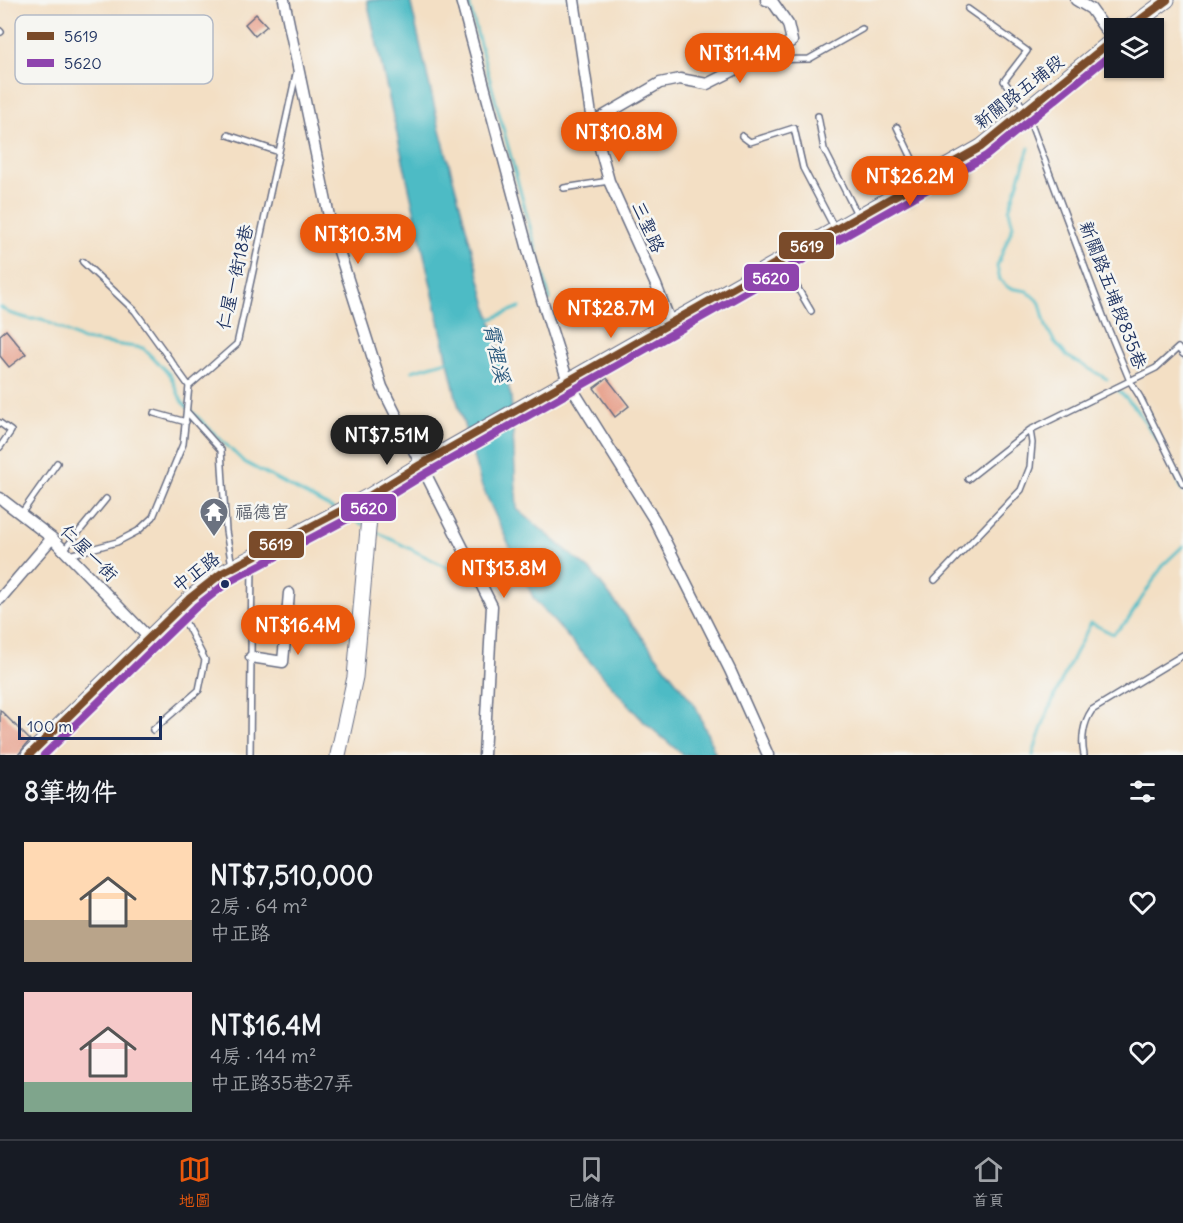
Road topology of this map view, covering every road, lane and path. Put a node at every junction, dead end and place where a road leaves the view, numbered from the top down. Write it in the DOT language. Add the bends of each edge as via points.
graph roads {
  1 [pos="285,0"];
  2 [pos="461,0"];
  3 [pos="574,0"];
  4 [pos="766,0"];
  5 [pos="1077,0"];
  6 [pos="1167,0"];
  7 [pos="968,9"];
  8 [pos="1143,18"];
  9 [pos="1104,27"];
  10 [pos="862,28"];
  11 [pos="1104,48"];
  12 [pos="754,61"];
  13 [pos="298,64"];
  14 [pos="1026,111"];
  15 [pos="818,116"];
  16 [pos="593,122"];
  17 [pos="897,127"];
  18 [pos="228,135"];
  19 [pos="742,136"];
  20 [pos="279,152"];
  21 [pos="923,180"];
  22 [pos="609,181"];
  23 [pos="564,188"];
  24 [pos="858,218"];
  25 [pos="836,231"];
  26 [pos="782,261"];
  27 [pos="83,262"];
  28 [pos="811,311"];
  29 [pos="671,324"];
  30 [pos="1183,354"];
  31 [pos="1130,381"];
  32 [pos="568,382"];
  33 [pos="189,386"];
  34 [pos="187,412"];
  35 [pos="154,413"];
  36 [pos="186,422"];
  37 [pos="0,423"];
  38 [pos="1030,430"];
  39 [pos="0,447"];
  40 [pos="57,463"];
  41 [pos="420,465"];
  42 [pos="968,479"];
  43 [pos="1183,484"];
  44 [pos="371,495"];
  45 [pos="0,498"];
  46 [pos="106,499"];
  47 [pos="21,514"];
  48 [pos="52,538"];
  49 [pos="66,553"];
  50 [pos="252,557"];
  51 [pos="233,567"];
  52 [pos="935,580"];
  53 [pos="289,593"];
  54 [pos="0,599"];
  55 [pos="178,610"];
  56 [pos="149,638"];
  57 [pos="1183,655"];
  58 [pos="251,657"];
  59 [pos="153,730"];
  60 [pos="29,755"];
  61 [pos="250,755"];
  62 [pos="338,755"];
  63 [pos="484,755"];
  64 [pos="768,755"];
  65 [pos="1084,755"];
  1 -- 13 [label="street, 仁屋一街18巷"];
  2 -- 32 [label="street" via="538,287"];
  3 -- 16 [label="street, 三聖路"];
  4 -- 12 [label="street" via="772,1 788,24 792,41"];
  5 -- 9 [label="street" via="1091,9"];
  6 -- 8 [label="main road"];
  7 -- 14 [label="lane, 新關路五埔段835巷" via="1027,51 1004,81"];
  10 -- 12 [label="lane" via="809,59"];
  11 -- 14 [label="main road, 新關路五埔段"];
  12 -- 16 [label="street" via="708,84 660,82"];
  13 -- 20 [label="lane, 仁屋一街18巷"];
  13 -- 41 [label="street" via="331,226 382,387"];
  14 -- 21 [label="main road, 新關路五埔段" via="981,147"];
  14 -- 31 [label="lane, 新關路五埔段835巷"];
  15 -- 24 [label="lane" via="824,148"];
  16 -- 22 [label="street, 三聖路"];
  17 -- 21 [label="lane"];
  18 -- 20 [label="lane"];
  19 -- 25 [label="lane" via="750,142 794,128 803,168"];
  20 -- 33 [label="lane, 仁屋一街18巷" via="237,344"];
  21 -- 24 [label="main road, 新關路五埔段"];
  22 -- 23 [label="lane"];
  22 -- 29 [label="street, 三聖路"];
  24 -- 25 [label="main road, 新關路五埔段"];
  25 -- 26 [label="main road, 新關路五埔段"];
  26 -- 28 [label="lane"];
  26 -- 29 [label="main road, 新關路五埔段"];
  27 -- 33 [label="lane" via="135,311"];
  29 -- 32 [label="main road, 新關路五埔段"];
  30 -- 31 [label="lane" via="1178,348 1156,368"];
  31 -- 38 [label="lane"];
  31 -- 43 [label="lane, 新關路五埔段835巷"];
  32 -- 41 [label="main road, 新關路五埔段"];
  32 -- 64 [label="street" via="656,521"];
  33 -- 34 [label="lane"];
  34 -- 36 [label="lane"];
  34 -- 51 [label="lane" via="221,450 226,531"];
  35 -- 36 [label="lane"];
  36 -- 49 [label="lane" via="183,444 153,517 117,542"];
  37 -- 39 [label="lane" via="11,431"];
  38 -- 42 [label="lane"];
  38 -- 52 [label="lane" via="1030,467 1021,490"];
  40 -- 47 [label="lane"];
  41 -- 44 [label="main road, 中正路"];
  41 -- 63 [label="street" via="492,606"];
  44 -- 50 [label="main road, 中正路"];
  44 -- 62 [label="main road" via="355,677"];
  45 -- 47 [label="street, 仁屋一街"];
  46 -- 49 [label="lane"];
  47 -- 48 [label="street, 仁屋一街"];
  48 -- 49 [label="street, 仁屋一街"];
  48 -- 54 [label="street"];
  49 -- 56 [label="street, 仁屋一街"];
  50 -- 51 [label="main road, 中正路"];
  50 -- 58 [label="lane"];
  51 -- 55 [label="main road, 中正路"];
  53 -- 58 [label="street" via="283,662"];
  55 -- 56 [label="main road, 中正路"];
  55 -- 59 [label="lane" via="205,660 199,690"];
  56 -- 60 [label="main road, 中正路"];
  57 -- 65 [label="lane" via="1092,710 1084,725"];
  58 -- 61 [label="lane"];
}
